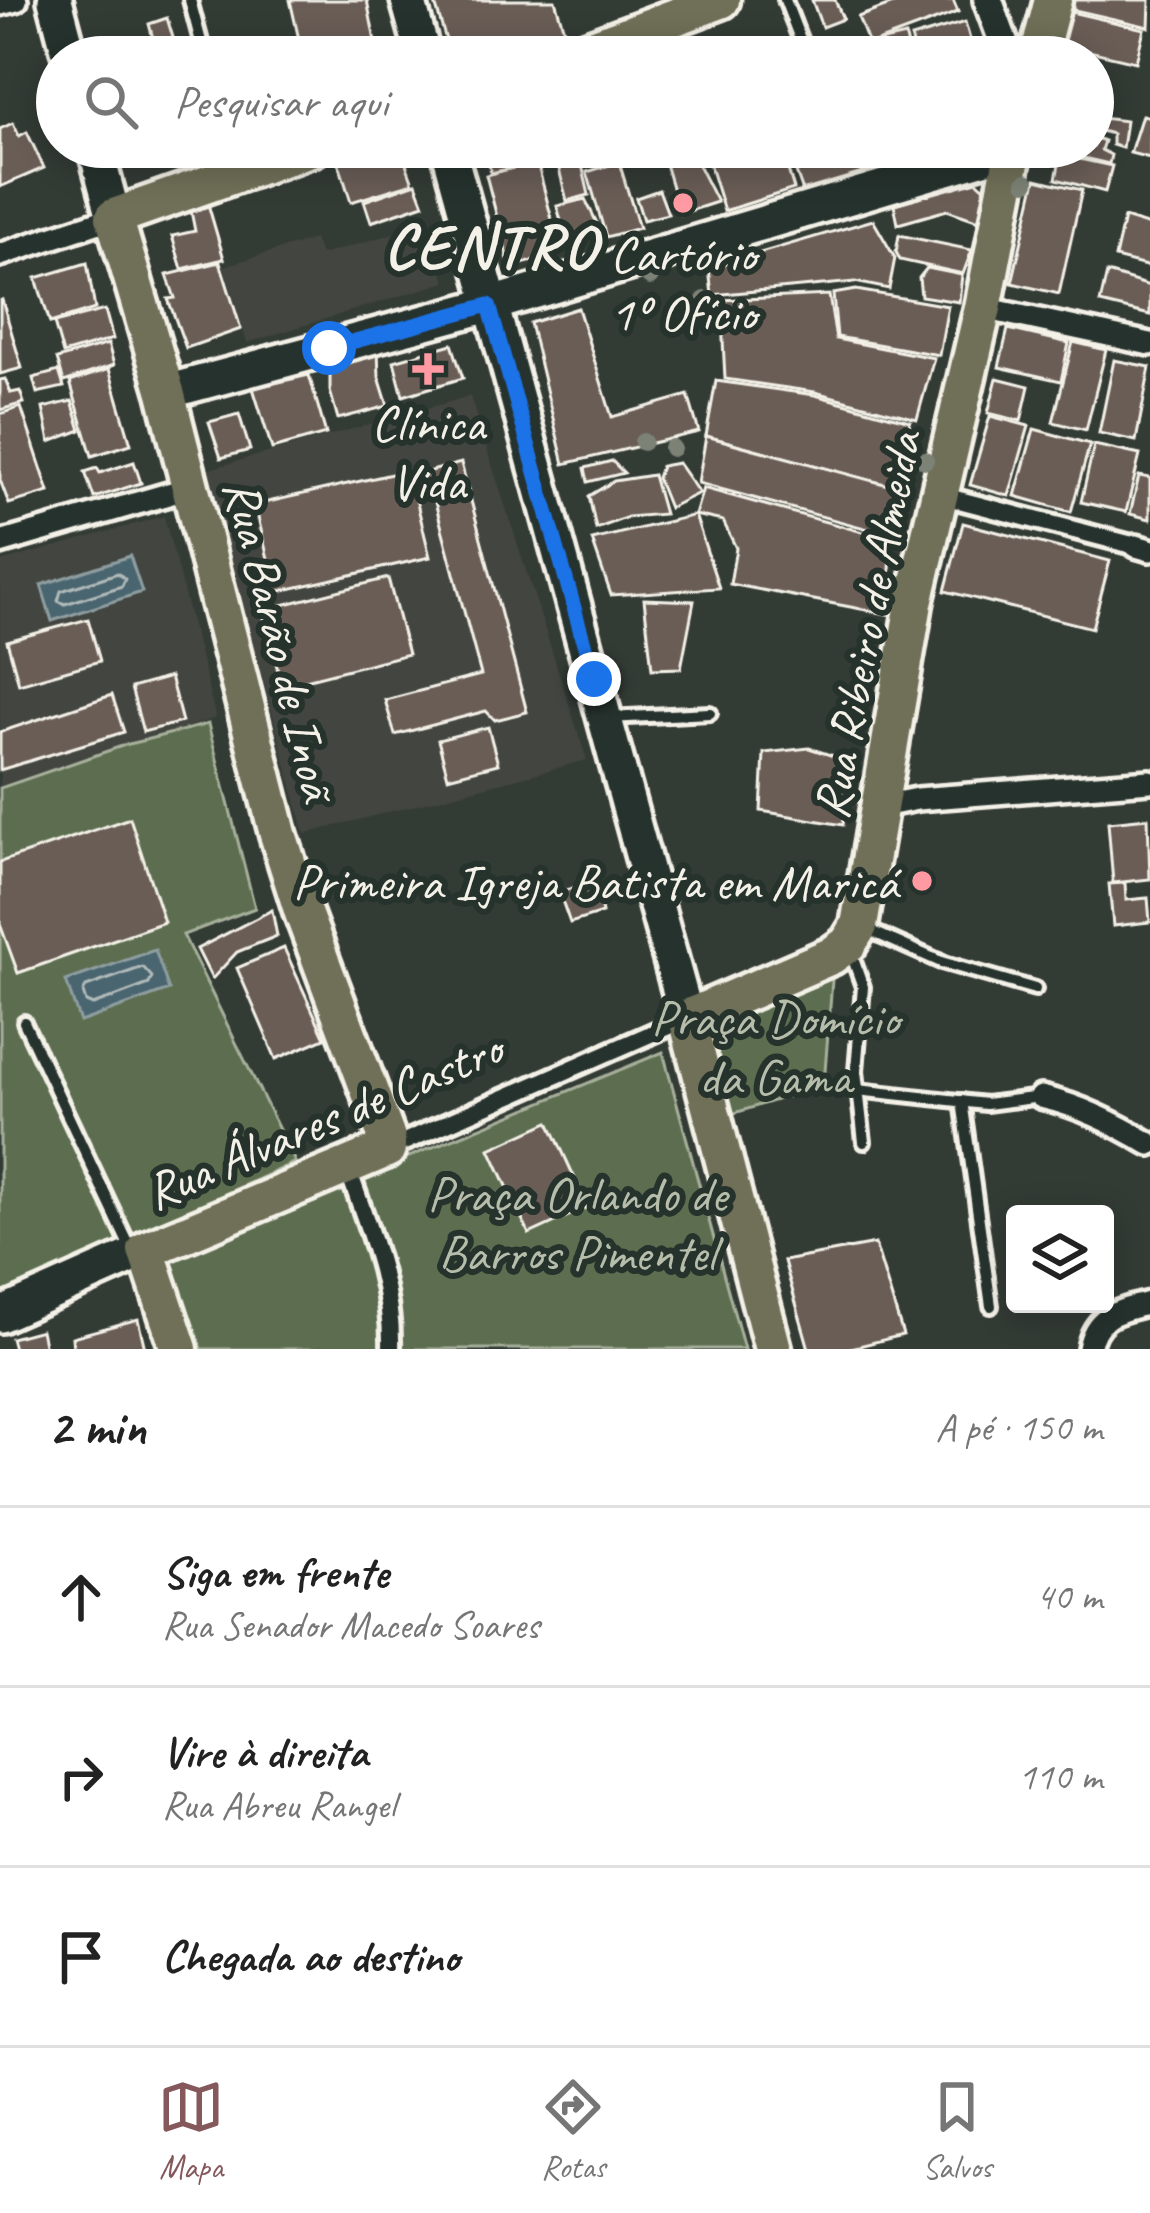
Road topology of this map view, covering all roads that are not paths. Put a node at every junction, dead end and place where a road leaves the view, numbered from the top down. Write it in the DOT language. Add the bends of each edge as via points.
graph roads {
  1 [pos="16,0"];
  2 [pos="55,0"];
  3 [pos="190,0"];
  4 [pos="408,0"];
  5 [pos="722,0"];
  6 [pos="785,0"];
  7 [pos="988,0"];
  8 [pos="1053,0"];
  9 [pos="0,4"];
  10 [pos="64,36"];
  11 [pos="199,36"];
  12 [pos="418,36"];
  13 [pos="625,36"];
  14 [pos="799,36"];
  15 [pos="1001,36"];
  16 [pos="1044,36"];
  17 [pos="101,168"];
  18 [pos="228,168"];
  19 [pos="453,168"];
  20 [pos="944,168"];
  21 [pos="1010,168"];
  22 [pos="114,218"];
  23 [pos="0,255"];
  24 [pos="489,305"];
  25 [pos="983,308"];
  26 [pos="1150,344"];
  27 [pos="166,392"];
  28 [pos="189,488"];
  29 [pos="940,495"];
  30 [pos="0,543"];
  31 [pos="1143,548"];
  32 [pos="710,713"];
  33 [pos="604,718"];
  34 [pos="1150,781"];
  35 [pos="882,806"];
  36 [pos="854,935"];
  37 [pos="1035,988"];
  38 [pos="687,1018"];
  39 [pos="24,1022"];
  40 [pos="857,1090"];
  41 [pos="1041,1097"];
  42 [pos="962,1101"];
  43 [pos="864,1142"];
  44 [pos="1150,1144"];
  45 [pos="387,1149"];
  46 [pos="346,1166"];
  47 [pos="146,1250"];
  48 [pos="1150,1304"];
  49 [pos="991,1306"];
  50 [pos="0,1315"];
  51 [pos="179,1349"];
  52 [pos="391,1349"];
  53 [pos="773,1349"];
  54 [pos="1089,1349"];
  1 -- 9 [label="street"];
  2 -- 10 [label="main road"];
  3 -- 11 [label="lane"];
  4 -- 12 [label="main road"];
  5 -- 13 [label="main road"];
  6 -- 14 [label="lane"];
  7 -- 15 [label="street"];
  8 -- 16 [label="main road"];
  17 -- 22 [label="main road, Rua Barão de Inoã"];
  18 -- 22 [label="main road"];
  19 -- 24 [label="main road"];
  20 -- 24 [label="main road"];
  21 -- 25 [label="main road, Rua Ribeiro de Almeida"];
  22 -- 23 [label="street"];
  22 -- 27 [label="main road, Rua Barão de Inoã"];
  24 -- 27 [label="main road"];
  24 -- 33 [label="main road"];
  25 -- 26 [label="street"];
  25 -- 29 [label="main road, Rua Ribeiro de Almeida"];
  27 -- 28 [label="main road, Rua Barão de Inoã"];
  28 -- 30 [label="street"];
  28 -- 45 [label="main road, Rua Barão de Inoã" via="278,834"];
  29 -- 31 [label="street"];
  29 -- 35 [label="main road, Rua Ribeiro de Almeida"];
  32 -- 33 [label="lane"];
  33 -- 38 [label="main road"];
  34 -- 35 [label="street"];
  35 -- 36 [label="main road, Rua Ribeiro de Almeida"];
  36 -- 37 [label="lane"];
  36 -- 38 [label="main road" via="816,963"];
  36 -- 40 [label="lane" via="863,987"];
  38 -- 45 [label="street, Rua Álvares de Castro"];
  38 -- 53 [label="main road"];
  39 -- 47 [label="lane" via="128,1243"];
  40 -- 42 [label="lane"];
  40 -- 43 [label="lane"];
  41 -- 42 [label="lane"];
  41 -- 44 [label="street" via="1108,1119"];
  42 -- 49 [label="lane"];
  45 -- 46 [label="main road, Rua Álvares de Castro"];
  46 -- 47 [label="main road, Rua Álvares de Castro"];
  46 -- 52 [label="street" via="380,1264"];
  47 -- 50 [label="main road, Rua Álvares de Castro"];
  47 -- 51 [label="main road"];
  48 -- 54 [label="street" via="1105,1316"];
}
